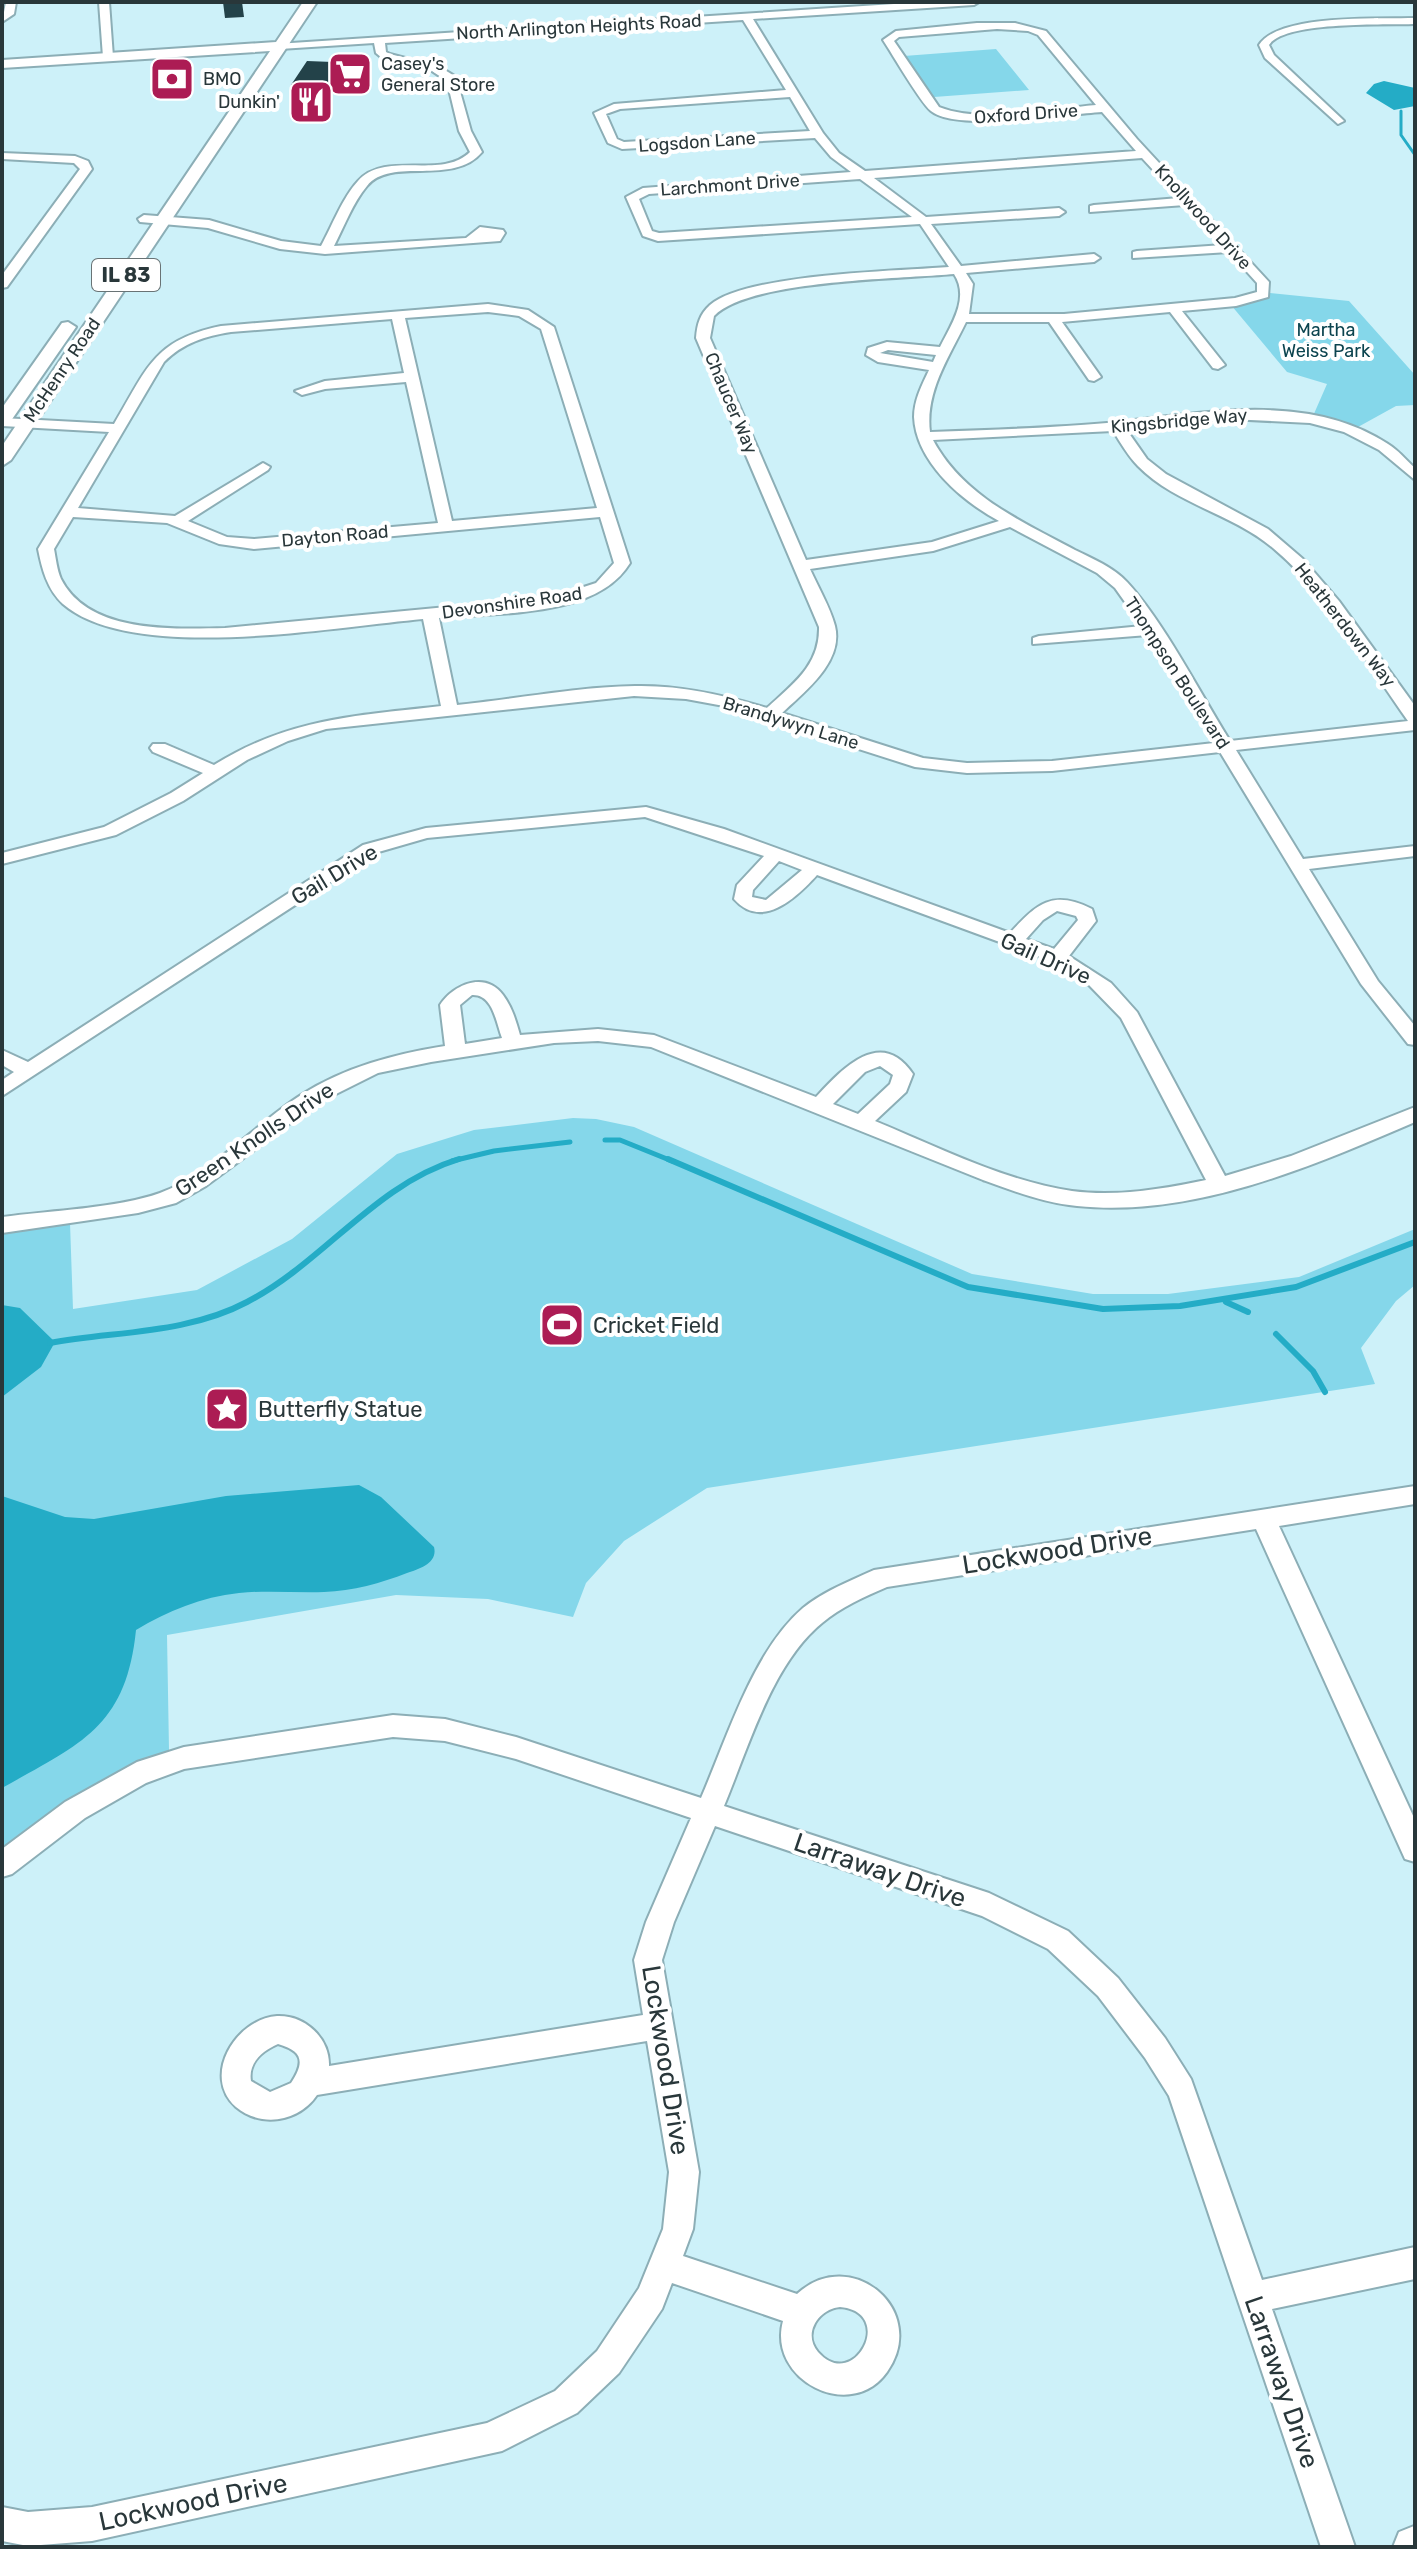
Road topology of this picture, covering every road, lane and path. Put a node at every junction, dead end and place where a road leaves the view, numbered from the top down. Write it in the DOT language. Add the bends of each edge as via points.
graph roads {
  1 [pos="11,2"];
  2 [pos="104,2"];
  3 [pos="293,2"];
  4 [pos="310,2"];
  5 [pos="974,2"];
  6 [pos="747,17"];
  7 [pos="2,19"];
  8 [pos="1415,21"];
  9 [pos="279,22"];
  10 [pos="1027,27"];
  11 [pos="264,38"];
  12 [pos="379,39"];
  13 [pos="280,46"];
  14 [pos="188,52"];
  15 [pos="108,57"];
  16 [pos="2,64"];
  17 [pos="793,93"];
  18 [pos="1105,108"];
  19 [pos="1338,121"];
  20 [pos="818,134"];
  21 [pos="1145,154"];
  22 [pos="2,156"];
  23 [pos="859,175"];
  24 [pos="1191,201"];
  25 [pos="1094,209"];
  26 [pos="1059,212"];
  27 [pos="143,219"];
  28 [pos="922,219"];
  29 [pos="164,220"];
  30 [pos="470,241"];
  31 [pos="1232,248"];
  32 [pos="325,250"];
  33 [pos="1137,255"];
  34 [pos="1094,258"];
  35 [pos="959,270"];
  36 [pos="2,284"];
  37 [pos="1173,308"];
  38 [pos="398,315"];
  39 [pos="75,316"];
  40 [pos="961,318"];
  41 [pos="1053,318"];
  42 [pos="945,352"];
  43 [pos="1218,365"];
  44 [pos="937,367"];
  45 [pos="411,377"];
  46 [pos="1094,377"];
  47 [pos="302,391"];
  48 [pos="4,418"];
  49 [pos="29,418"];
  50 [pos="119,424"];
  51 [pos="1117,426"];
  52 [pos="924,436"];
  53 [pos="2,460"];
  54 [pos="263,467"];
  55 [pos="1415,476"];
  56 [pos="67,512"];
  57 [pos="606,512"];
  58 [pos="1011,521"];
  59 [pos="176,522"];
  60 [pos="446,526"];
  61 [pos="800,565"];
  62 [pos="430,614"];
  63 [pos="1153,630"];
  64 [pos="1039,641"];
  65 [pos="450,709"];
  66 [pos="770,715"];
  67 [pos="1415,718"];
  68 [pos="1415,725"];
  69 [pos="1224,745"];
  70 [pos="159,748"];
  71 [pos="215,772"];
  72 [pos="1415,851"];
  73 [pos="776,854"];
  74 [pos="2,859"];
  75 [pos="1297,865"];
  76 [pos="814,868"];
  77 [pos="1013,941"];
  78 [pos="1057,958"];
  79 [pos="1415,1039"];
  80 [pos="513,1043"];
  81 [pos="456,1052"];
  82 [pos="2,1057"];
  83 [pos="29,1071"];
  84 [pos="2,1089"];
  85 [pos="819,1106"];
  86 [pos="1415,1114"];
  87 [pos="861,1123"];
  88 [pos="1220,1186"];
  89 [pos="2,1225"];
  90 [pos="1415,1495"];
  91 [pos="1264,1519"];
  92 [pos="708,1812"];
  93 [pos="1415,1850"];
  94 [pos="2,1865"];
  95 [pos="657,2026"];
  96 [pos="311,2081"];
  97 [pos="1415,2263"];
  98 [pos="664,2265"];
  99 [pos="1254,2297"];
  100 [pos="803,2312"];
  101 [pos="2,2524"];
  102 [pos="1338,2547"];
  1 -- 7 [label="street"];
  2 -- 15 [label="street"];
  3 -- 9 [label="main road"];
  4 -- 13 [label="main road, McHenry Road / IL 83"];
  5 -- 6 [label="street, North Arlington Heights Road"];
  6 -- 12 [label="street, North Arlington Heights Road"];
  6 -- 17 [label="street"];
  8 -- 19 [label="street" via="1299,26 1269,37 1264,45 1269,56"];
  10 -- 18 [label="street, Knollwood Drive" via="1042,33"];
  10 -- 18 [label="street, Oxford Drive" via="896,34 888,40 943,115"];
  11 -- 13 [label="main road"];
  11 -- 14 [label="main road"];
  11 -- 14 [label="main road" via="248,64 233,54"];
  12 -- 13 [label="street, North Arlington Heights Road"];
  12 -- 32 [label="street" via="386,56 436,69 452,79 476,152 453,166 369,176"];
  13 -- 29 [label="main road, McHenry Road / IL 83"];
  14 -- 15 [label="main road"];
  15 -- 16 [label="main road"];
  17 -- 20 [label="street"];
  17 -- 20 [label="street, Logsdon Lane" via="618,106 600,113 612,141 622,146"];
  18 -- 21 [label="street, Knollwood Drive"];
  20 -- 23 [label="street"];
  21 -- 23 [label="street, Larchmont Drive"];
  21 -- 24 [label="street, Knollwood Drive"];
  22 -- 36 [label="street" via="75,160 86,169"];
  23 -- 28 [label="street"];
  23 -- 28 [label="street, Larchmont Drive" via="647,191 633,201 647,233 658,237"];
  24 -- 25 [label="street"];
  24 -- 31 [label="street, Knollwood Drive"];
  26 -- 28 [label="street"];
  27 -- 29 [label="street"];
  28 -- 35 [label="street"];
  29 -- 32 [label="street" via="209,224 280,245"];
  29 -- 49 [label="main road, McHenry Road / IL 83"];
  30 -- 32 [label="street"];
  31 -- 33 [label="street"];
  31 -- 37 [label="street, Knollwood Drive" via="1263,282 1263,294"];
  34 -- 35 [label="street, Chaucer Way"];
  35 -- 40 [label="street" via="968,295"];
  35 -- 61 [label="street, Chaucer Way" via="762,288 721,303 704,323 703,338"];
  37 -- 41 [label="street, Knollwood Drive"];
  37 -- 43 [label="street"];
  38 -- 45 [label="street"];
  38 -- 50 [label="street, Devonshire Road" via="200,334 165,353"];
  38 -- 57 [label="street, Devonshire Road" via="488,308 542,322"];
  39 -- 48 [label="main road, McHenry Road / IL 83"];
  40 -- 41 [label="street, Knollwood Drive"];
  40 -- 42 [label="street"];
  41 -- 46 [label="street"];
  42 -- 44 [label="street"];
  42 -- 44 [label="street" via="887,346 873,351 888,361"];
  44 -- 52 [label="street" via="925,393"];
  45 -- 47 [label="street"];
  45 -- 60 [label="street"];
  48 -- 49 [label="street"];
  49 -- 50 [label="street"];
  49 -- 53 [label="main road, McHenry Road / IL 83"];
  50 -- 56 [label="street, Devonshire Road"];
  51 -- 52 [label="street, Kingsbridge Way"];
  51 -- 55 [label="street, Kingsbridge Way" via="1245,414 1300,416 1373,438"];
  51 -- 67 [label="street, Heatherdown Way" via="1159,475 1244,520 1305,569"];
  52 -- 58 [label="street, Thompson Boulevard" via="952,479"];
  54 -- 59 [label="street"];
  56 -- 59 [label="street, Dayton Road"];
  56 -- 62 [label="street, Devonshire Road" via="46,549 46,569 68,603 95,618 174,634"];
  57 -- 60 [label="street, Dayton Road"];
  57 -- 62 [label="street, Devonshire Road" via="622,563 616,575 591,592 553,602"];
  58 -- 61 [label="street" via="931,549"];
  58 -- 63 [label="street, Thompson Boulevard" via="1102,570 1121,585"];
  59 -- 60 [label="street, Dayton Road" via="224,541 254,544"];
  61 -- 66 [label="street, Chaucer Way" via="829,641 818,667"];
  62 -- 65 [label="street"];
  63 -- 64 [label="street"];
  63 -- 69 [label="street, Thompson Boulevard"];
  65 -- 66 [label="street, Brandywyn Lane" via="634,691 727,701"];
  65 -- 71 [label="street, Brandywyn Lane" via="324,724 282,737"];
  66 -- 69 [label="street, Brandywyn Lane" via="921,763 967,768 1052,766"];
  68 -- 69 [label="street, Brandywyn Lane"];
  69 -- 75 [label="street, Thompson Boulevard"];
  70 -- 71 [label="street"];
  71 -- 74 [label="street, Brandywyn Lane" via="110,831"];
  72 -- 75 [label="street"];
  73 -- 76 [label="street, Gail Drive"];
  73 -- 76 [label="street" via="744,889 743,899 751,905 778,903"];
  73 -- 83 [label="street, Gail Drive" via="646,812 399,838 369,849"];
  75 -- 79 [label="street, Thompson Boulevard" via="1371,984"];
  76 -- 77 [label="street, Gail Drive"];
  77 -- 78 [label="street, Gail Drive"];
  77 -- 78 [label="street" via="1044,908 1072,904 1087,921"];
  78 -- 88 [label="street, Gail Drive" via="1086,971 1130,1016"];
  80 -- 81 [label="street, Green Knolls Drive"];
  80 -- 81 [label="street" via="496,997 478,988 456,995 450,1005"];
  80 -- 85 [label="street, Green Knolls Drive" via="598,1035 654,1041"];
  81 -- 89 [label="street, Green Knolls Drive" via="399,1061 337,1082 168,1198"];
  82 -- 83 [label="street"];
  83 -- 84 [label="street, Gail Drive"];
  85 -- 87 [label="street, Green Knolls Drive"];
  85 -- 87 [label="street" via="856,1066 871,1060 897,1066 903,1074 899,1087"];
  86 -- 88 [label="street, Green Knolls Drive" via="1305,1161"];
  87 -- 88 [label="street, Green Knolls Drive" via="1014,1184 1090,1200 1153,1198"];
  90 -- 91 [label="street, Lockwood Drive"];
  91 -- 92 [label="street, Lockwood Drive" via="883,1577 826,1603 798,1625 775,1657"];
  91 -- 93 [label="street"];
  92 -- 94 [label="street, Larraway Drive" via="516,1748 445,1730 393,1726 184,1758 137,1774 75,1810"];
  92 -- 95 [label="street, Lockwood Drive" via="648,1960"];
  92 -- 99 [label="street, Larraway Drive" via="989,1906 1058,1940 1108,1987 1181,2089"];
  95 -- 96 [label="street"];
  95 -- 98 [label="street, Lockwood Drive" via="684,2172 678,2229"];
  97 -- 99 [label="street"];
  98 -- 100 [label="street"];
  98 -- 101 [label="street, Lockwood Drive" via="651,2298 608,2362 566,2402 490,2439 92,2524 28,2529"];
  99 -- 102 [label="street, Larraway Drive"];
}
